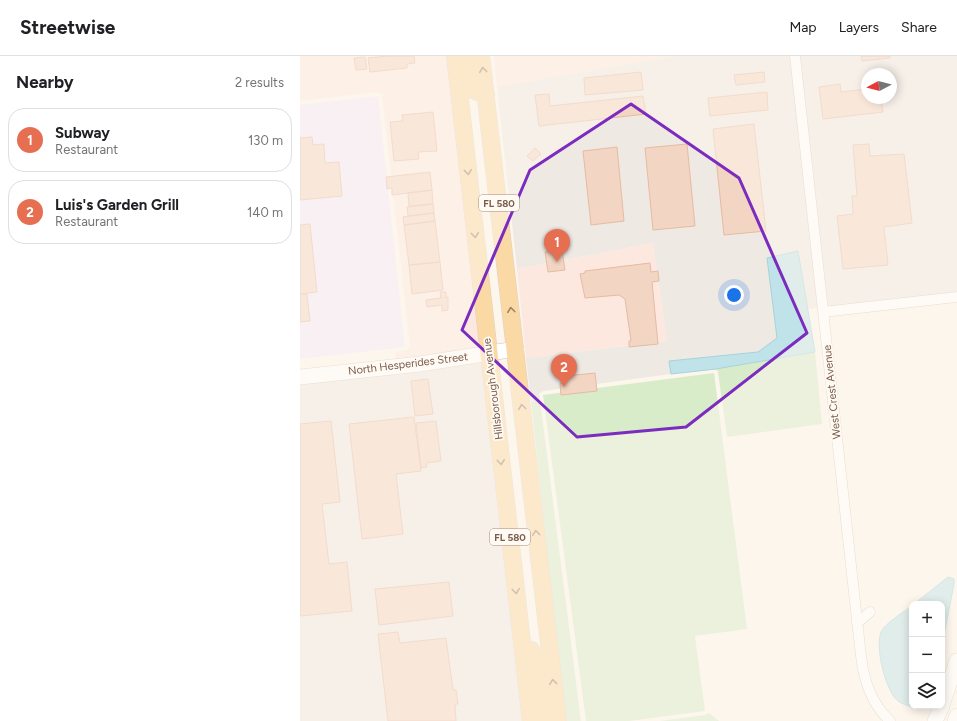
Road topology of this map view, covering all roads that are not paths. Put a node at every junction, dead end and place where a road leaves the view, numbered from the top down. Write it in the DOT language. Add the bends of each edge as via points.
graph roads {
  1 [pos="455,56"];
  2 [pos="467,56"];
  3 [pos="481,56"];
  4 [pos="795,56"];
  5 [pos="486,95"];
  6 [pos="462,119"];
  7 [pos="501,224"];
  8 [pos="957,297"];
  9 [pos="823,312"];
  10 [pos="516,349"];
  11 [pos="489,353"];
  12 [pos="300,377"];
  13 [pos="870,612"];
  14 [pos="857,623"];
  15 [pos="523,648"];
  16 [pos="957,661"];
  17 [pos="945,697"];
  18 [pos="941,709"];
  19 [pos="957,716"];
  20 [pos="531,721"];
  21 [pos="546,721"];
  22 [pos="558,721"];
  23 [pos="890,721"];
  24 [pos="935,721"];
  25 [pos="955,721"];
  1 -- 6 [label="main road, Hillsborough Avenue / FL 580"];
  2 -- 5 [label="main road" via="473,90"];
  5 -- 3 [label="main road, FL 580, one-way"];
  4 -- 9 [label="street, West Crest Avenue"];
  5 -- 7 [label="main road, FL 580"];
  6 -- 7 [label="main road" via="478,125 487,195"];
  6 -- 11 [label="main road, Hillsborough Avenue / FL 580, one-way"];
  10 -- 7 [label="main road, FL 580, one-way"];
  8 -- 9 [label="street"];
  9 -- 14 [label="street, West Crest Avenue"];
  10 -- 11 [label="street, North Hesperides Street"];
  22 -- 10 [label="main road, FL 580, one-way"];
  11 -- 12 [label="street, North Hesperides Street" via="420,364"];
  11 -- 15 [label="main road, Hillsborough Avenue / FL 580, one-way"];
  13 -- 14 [label="street"];
  14 -- 23 [label="street, West Crest Avenue" via="864,680 874,702"];
  15 -- 20 [label="main road, Hillsborough Avenue / FL 580"];
  15 -- 21 [label="main road" via="531,650 537,660"];
  16 -- 17 [label="street"];
  18 -- 24 [label="street"];
  19 -- 25 [label="street"];
}
